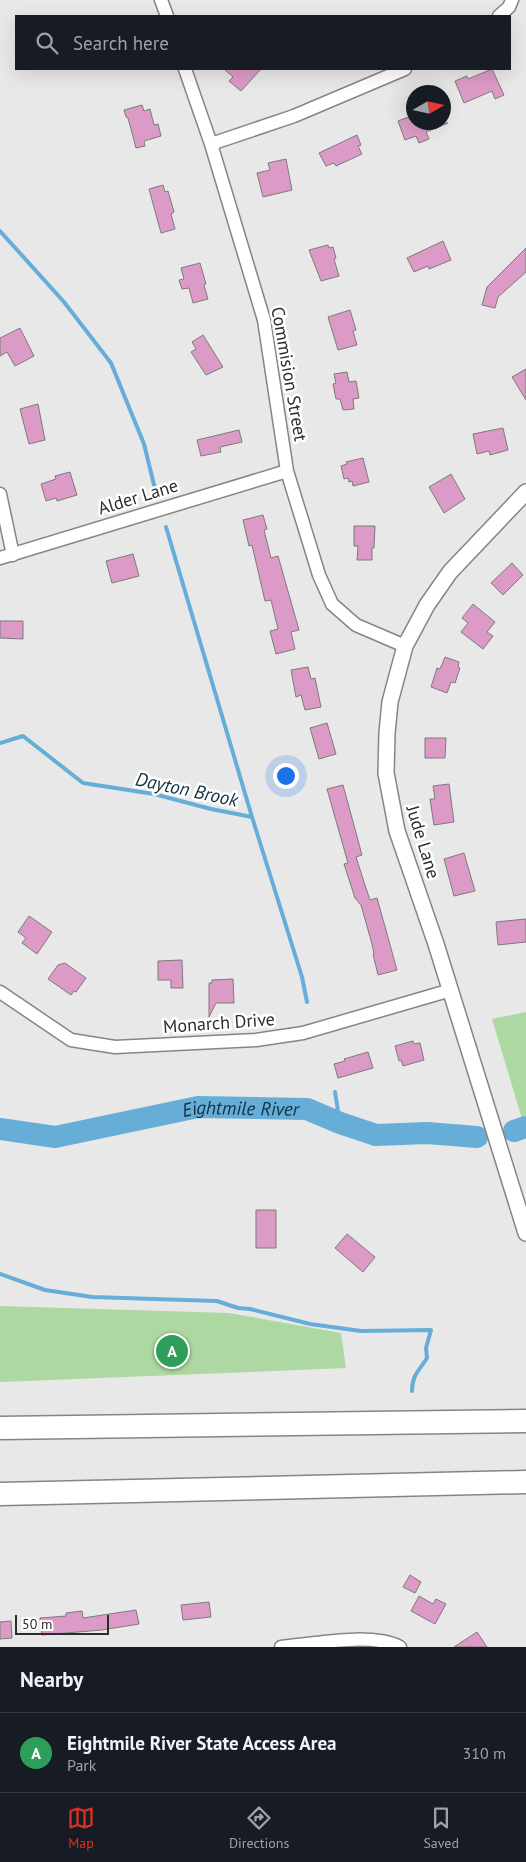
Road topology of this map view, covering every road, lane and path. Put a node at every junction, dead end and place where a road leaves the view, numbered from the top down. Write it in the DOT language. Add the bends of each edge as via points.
graph roads {
  1 [pos="161,0"];
  2 [pos="512,0"];
  3 [pos="167,15"];
  4 [pos="499,15"];
  5 [pos="185,70"];
  6 [pos="403,70"];
  7 [pos="210,144"];
  8 [pos="287,471"];
  9 [pos="526,492"];
  10 [pos="0,494"];
  11 [pos="13,555"];
  12 [pos="0,558"];
  13 [pos="405,646"];
  14 [pos="450,990"];
  15 [pos="0,992"];
  16 [pos="526,1233"];
  17 [pos="526,1421"];
  18 [pos="0,1428"];
  19 [pos="526,1482"];
  20 [pos="0,1494"];
  21 [pos="281,1647"];
  22 [pos="400,1647"];
  1 -- 3 [label="street"];
  2 -- 4 [label="street"];
  5 -- 7 [label="street, Commision Street"];
  6 -- 7 [label="street" via="294,116"];
  7 -- 8 [label="street, Commision Street" via="264,320"];
  8 -- 11 [label="street, Alder Lane"];
  8 -- 13 [label="street, Commision Street" via="319,575 332,604 356,625"];
  9 -- 13 [label="street, Jude Lane" via="450,572 427,605"];
  10 -- 11 [label="street"];
  11 -- 12 [label="street, Alder Lane"];
  13 -- 14 [label="street, Jude Lane" via="390,702 386,773 397,831"];
  14 -- 15 [label="street, Monarch Drive" via="303,1033 256,1040 115,1047 71,1040"];
  14 -- 16 [label="street, Jude Lane"];
  17 -- 18 [label="highway"];
  19 -- 20 [label="highway"];
  21 -- 22 [label="street" via="375,1640"];
}
